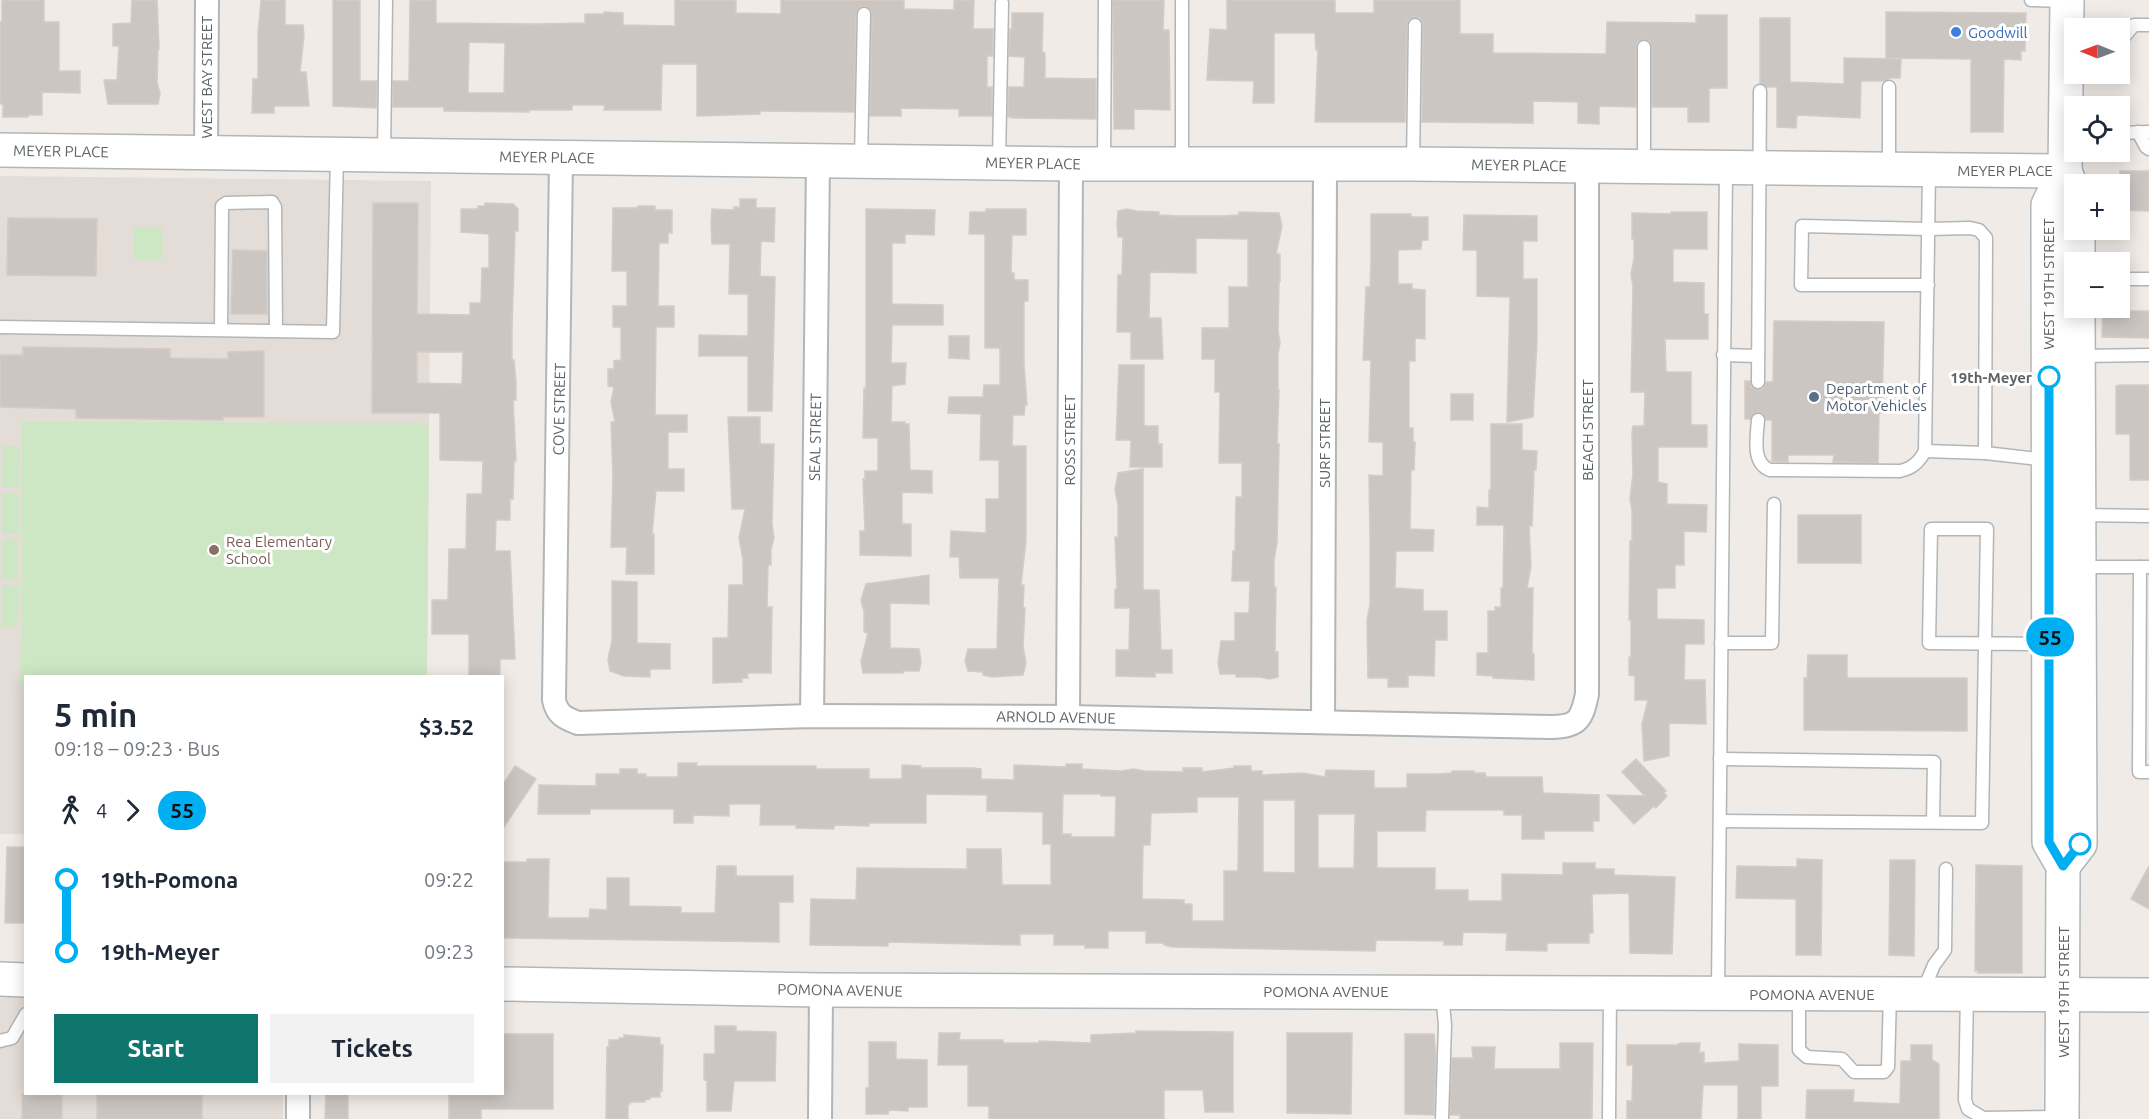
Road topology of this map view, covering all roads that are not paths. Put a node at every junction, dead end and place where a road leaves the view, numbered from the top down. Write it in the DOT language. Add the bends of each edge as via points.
graph roads {
  1 [pos="207,0"];
  2 [pos="386,0"];
  3 [pos="1105,0"];
  4 [pos="2031,0"];
  5 [pos="2067,0"];
  6 [pos="1182,2"];
  7 [pos="1002,3"];
  8 [pos="864,14"];
  9 [pos="2069,18"];
  10 [pos="1415,25"];
  11 [pos="2149,25"];
  12 [pos="2130,30"];
  13 [pos="1644,47"];
  14 [pos="1889,87"];
  15 [pos="1760,92"];
  16 [pos="2144,132"];
  17 [pos="2149,148"];
  18 [pos="0,150"];
  19 [pos="206,153"];
  20 [pos="337,155"];
  21 [pos="384,155"];
  22 [pos="561,157"];
  23 [pos="818,159"];
  24 [pos="861,160"];
  25 [pos="999,162"];
  26 [pos="1071,164"];
  27 [pos="1104,164"];
  28 [pos="1182,164"];
  29 [pos="1325,164"];
  30 [pos="1413,164"];
  31 [pos="1587,166"];
  32 [pos="1644,166"];
  33 [pos="1726,168"];
  34 [pos="1759,168"];
  35 [pos="1889,169"];
  36 [pos="1929,170"];
  37 [pos="2064,182"];
  38 [pos="2064,189"];
  39 [pos="1928,229"];
  40 [pos="2130,279"];
  41 [pos="2149,279"];
  42 [pos="1928,285"];
  43 [pos="2075,318"];
  44 [pos="0,327"];
  45 [pos="221,329"];
  46 [pos="276,330"];
  47 [pos="1724,355"];
  48 [pos="2149,355"];
  49 [pos="1758,356"];
  50 [pos="2064,356"];
  51 [pos="1758,382"];
  52 [pos="1758,420"];
  53 [pos="1925,451"];
  54 [pos="1985,453"];
  55 [pos="2049,460"];
  56 [pos="1774,504"];
  57 [pos="2064,514"];
  58 [pos="2149,516"];
  59 [pos="2065,567"];
  60 [pos="2144,567"];
  61 [pos="1721,643"];
  62 [pos="1985,643"];
  63 [pos="2065,644"];
  64 [pos="556,662"];
  65 [pos="1587,694"];
  66 [pos="812,716"];
  67 [pos="1068,717"];
  68 [pos="1323,722"];
  69 [pos="1720,759"];
  70 [pos="2144,772"];
  71 [pos="1720,821"];
  72 [pos="1933,822"];
  73 [pos="1946,869"];
  74 [pos="0,980"];
  75 [pos="24,980"];
  76 [pos="504,984"];
  77 [pos="820,990"];
  78 [pos="1442,992"];
  79 [pos="1610,992"];
  80 [pos="1718,993"];
  81 [pos="1799,993"];
  82 [pos="1905,994"];
  83 [pos="1967,994"];
  84 [pos="2063,994"];
  85 [pos="2149,995"];
  86 [pos="24,1017"];
  87 [pos="0,1041"];
  88 [pos="298,1095"];
  89 [pos="2062,1118"];
  90 [pos="298,1119"];
  91 [pos="820,1119"];
  92 [pos="1442,1119"];
  93 [pos="1609,1119"];
  1 -- 19 [label="street, WEST BAY STREET"];
  2 -- 21 [label="lane"];
  3 -- 27 [label="lane"];
  4 -- 5 [label="lane"];
  5 -- 9 [label="street, WEST 19TH STREET"];
  6 -- 28 [label="lane"];
  7 -- 25 [label="lane"];
  8 -- 24 [label="lane"];
  10 -- 30 [label="lane"];
  11 -- 12 [label="lane" via="2134,25"];
  13 -- 32 [label="lane"];
  14 -- 35 [label="lane"];
  15 -- 34 [label="lane"];
  16 -- 17 [label="lane"];
  18 -- 19 [label="street, MEYER PLACE"];
  19 -- 20 [label="street, MEYER PLACE"];
  20 -- 21 [label="street, MEYER PLACE"];
  20 -- 46 [label="lane" via="333,332"];
  21 -- 22 [label="street, MEYER PLACE"];
  22 -- 23 [label="street, MEYER PLACE"];
  22 -- 64 [label="street, COVE STREET"];
  23 -- 24 [label="street, MEYER PLACE"];
  23 -- 66 [label="street, SEAL STREET"];
  24 -- 25 [label="street, MEYER PLACE"];
  25 -- 26 [label="street, MEYER PLACE"];
  26 -- 27 [label="street, MEYER PLACE"];
  26 -- 67 [label="street, ROSS STREET"];
  27 -- 28 [label="street, MEYER PLACE"];
  28 -- 29 [label="street, MEYER PLACE"];
  29 -- 30 [label="street, MEYER PLACE"];
  29 -- 68 [label="street, SURF STREET"];
  30 -- 31 [label="street, MEYER PLACE"];
  31 -- 32 [label="street, MEYER PLACE"];
  31 -- 65 [label="street, BEACH STREET"];
  32 -- 33 [label="street, MEYER PLACE"];
  33 -- 34 [label="street, MEYER PLACE"];
  33 -- 47 [label="lane"];
  34 -- 35 [label="street, MEYER PLACE"];
  34 -- 49 [label="lane"];
  35 -- 36 [label="street, MEYER PLACE"];
  36 -- 37 [label="street, MEYER PLACE"];
  36 -- 39 [label="lane"];
  38 -- 50 [label="street, WEST 19TH STREET" via="2048,206"];
  39 -- 42 [label="lane"];
  39 -- 42 [label="lane" via="1802,226 1801,285"];
  39 -- 54 [label="lane" via="1970,228 1979,230 1986,238"];
  40 -- 41 [label="lane"];
  42 -- 53 [label="lane"];
  43 -- 50 [label="street, WEST 19TH STREET"];
  44 -- 45 [label="lane"];
  45 -- 46 [label="lane"];
  45 -- 46 [label="lane" via="222,206 272,202"];
  47 -- 49 [label="lane"];
  47 -- 61 [label="lane"];
  48 -- 50 [label="lane"];
  49 -- 51 [label="lane"];
  50 -- 55 [label="street, WEST 19TH STREET"];
  50 -- 57 [label="street, WEST 19TH STREET"];
  52 -- 53 [label="lane" via="1757,453 1763,468 1770,470 1900,471 1911,468"];
  53 -- 54 [label="lane"];
  54 -- 55 [label="lane"];
  55 -- 57 [label="street, WEST 19TH STREET"];
  56 -- 61 [label="lane" via="1773,643"];
  57 -- 58 [label="lane"];
  57 -- 59 [label="street, WEST 19TH STREET"];
  59 -- 60 [label="lane"];
  59 -- 63 [label="street, WEST 19TH STREET"];
  60 -- 70 [label="lane"];
  61 -- 69 [label="lane"];
  62 -- 62 [label="lane" via="1929,643 1931,529 1987,529"];
  62 -- 63 [label="lane"];
  62 -- 72 [label="lane" via="1982,823"];
  63 -- 84 [label="street, WEST 19TH STREET" via="2049,842 2063,866"];
  64 -- 66 [label="street, ARNOLD AVENUE" via="556,710 578,723"];
  65 -- 68 [label="street, ARNOLD AVENUE" via="1578,721 1566,727"];
  66 -- 67 [label="street, ARNOLD AVENUE"];
  67 -- 68 [label="street, ARNOLD AVENUE"];
  69 -- 71 [label="lane"];
  69 -- 72 [label="lane" via="1934,762"];
  71 -- 72 [label="lane"];
  71 -- 80 [label="lane"];
  73 -- 82 [label="lane" via="1945,950"];
  74 -- 75 [label="street"];
  76 -- 77 [label="street, POMONA AVENUE"];
  77 -- 78 [label="street, POMONA AVENUE"];
  77 -- 91 [label="street"];
  78 -- 79 [label="street, POMONA AVENUE"];
  78 -- 92 [label="lane"];
  79 -- 80 [label="street, POMONA AVENUE"];
  79 -- 93 [label="lane"];
  80 -- 81 [label="street, POMONA AVENUE"];
  81 -- 82 [label="street, POMONA AVENUE"];
  81 -- 82 [label="lane" via="1799,1050 1807,1057 1842,1059 1854,1072 1884,1072 1888,1067"];
  82 -- 83 [label="street, POMONA AVENUE"];
  83 -- 84 [label="street, POMONA AVENUE"];
  83 -- 89 [label="lane" via="1968,1109 1983,1118"];
  84 -- 85 [label="street, POMONA AVENUE"];
  84 -- 89 [label="street, WEST 19TH STREET"];
  86 -- 87 [label="lane" via="12,1038"];
  88 -- 90 [label="street"];
}
